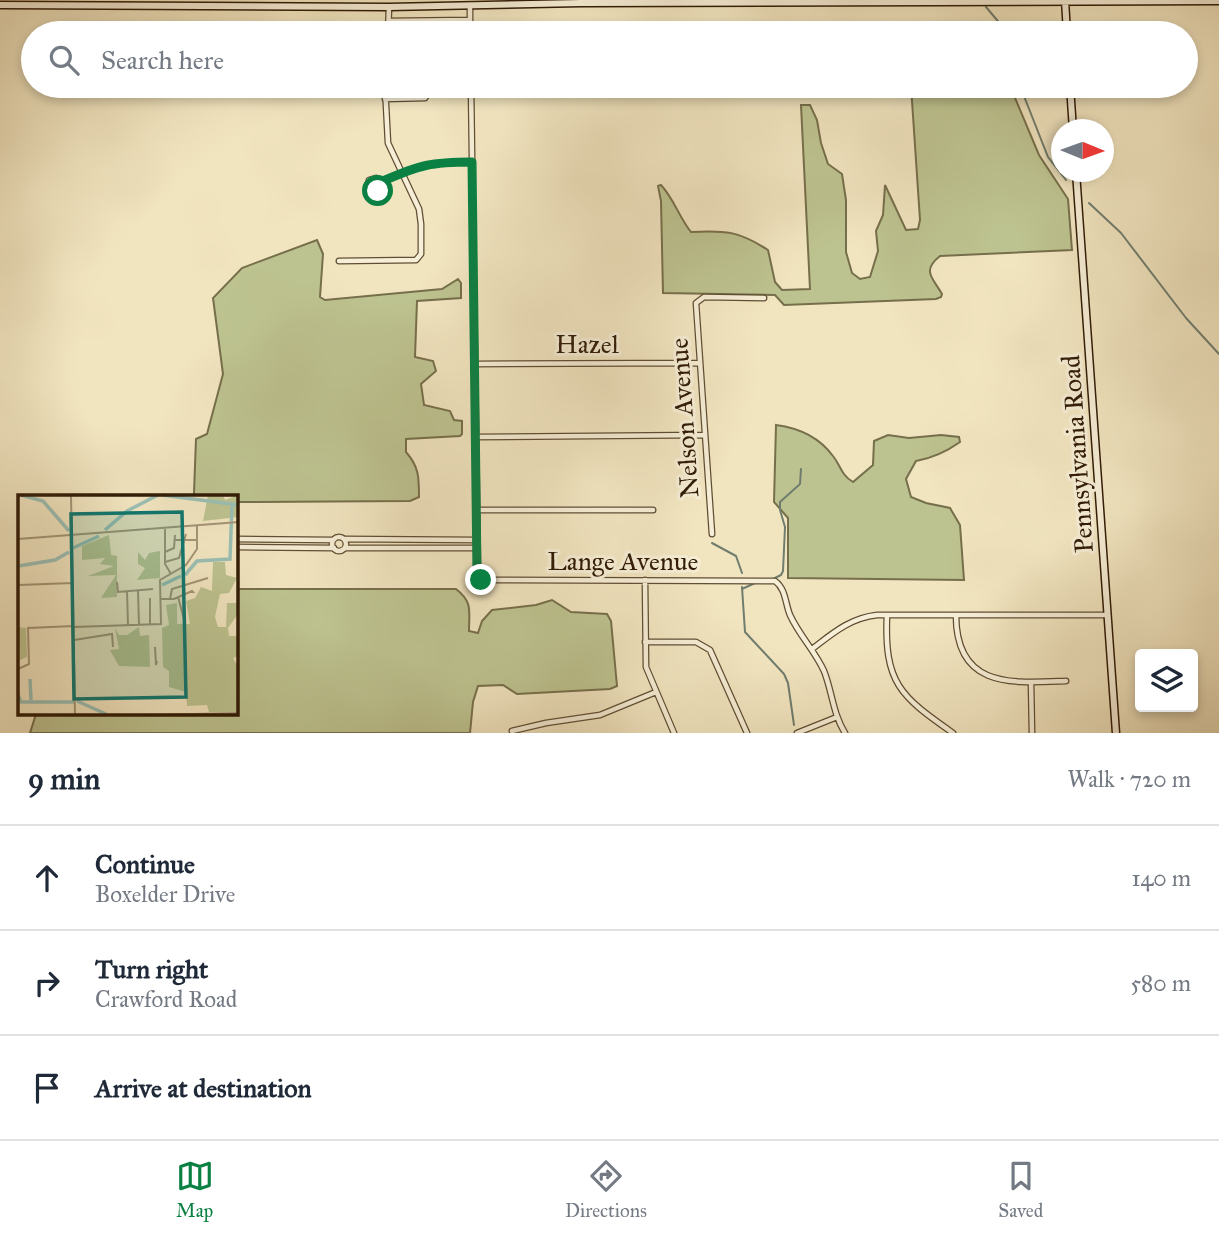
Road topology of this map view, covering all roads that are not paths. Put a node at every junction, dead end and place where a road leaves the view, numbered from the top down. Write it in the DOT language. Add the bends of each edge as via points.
graph roads {
  1 [pos="760,1"];
  2 [pos="1065,1"];
  3 [pos="1219,1"];
  4 [pos="478,2"];
  5 [pos="0,5"];
  6 [pos="470,5"];
  7 [pos="389,7"];
  8 [pos="470,20"];
  9 [pos="388,21"];
  10 [pos="1066,21"];
  11 [pos="426,98"];
  12 [pos="471,98"];
  13 [pos="1071,98"];
  14 [pos="385,99"];
  15 [pos="1072,119"];
  16 [pos="472,162"];
  17 [pos="401,173"];
  18 [pos="383,181"];
  19 [pos="1077,182"];
  20 [pos="339,261"];
  21 [pos="764,298"];
  22 [pos="700,363"];
  23 [pos="475,364"];
  24 [pos="704,435"];
  25 [pos="476,437"];
  26 [pos="477,510"];
  27 [pos="653,510"];
  28 [pos="712,534"];
  29 [pos="238,539"];
  30 [pos="284,539"];
  31 [pos="345,539"];
  32 [pos="333,540"];
  33 [pos="409,540"];
  34 [pos="477,540"];
  35 [pos="238,547"];
  36 [pos="284,547"];
  37 [pos="334,548"];
  38 [pos="345,548"];
  39 [pos="409,548"];
  40 [pos="477,548"];
  41 [pos="645,580"];
  42 [pos="887,615"];
  43 [pos="956,615"];
  44 [pos="1108,615"];
  45 [pos="645,642"];
  46 [pos="813,649"];
  47 [pos="1066,681"];
  48 [pos="1031,682"];
  49 [pos="656,692"];
  50 [pos="837,717"];
  51 [pos="512,731"];
  52 [pos="674,733"];
  53 [pos="747,733"];
  54 [pos="797,733"];
  55 [pos="845,733"];
  56 [pos="953,733"];
  57 [pos="1032,733"];
  58 [pos="1116,733"];
  1 -- 2 [label="street"];
  1 -- 4 [label="street"];
  2 -- 3 [label="street"];
  2 -- 10 [label="street"];
  4 -- 6 [label="street"];
  5 -- 7 [label="street"];
  6 -- 7 [label="street"];
  6 -- 8 [label="street"];
  7 -- 9 [label="street"];
  8 -- 9 [label="street"];
  11 -- 14 [label="street"];
  12 -- 16 [label="street"];
  13 -- 15 [label="street"];
  14 -- 17 [label="street" via="387,143"];
  16 -- 17 [label="street" via="432,163"];
  16 -- 23 [label="street"];
  17 -- 18 [label="street"];
  17 -- 20 [label="street" via="420,216 420,258"];
  19 -- 44 [label="street, Pennsylvania Road"];
  21 -- 22 [label="street, Nelson Avenue" via="698,300"];
  22 -- 23 [label="street, Hazel"];
  22 -- 24 [label="street, Nelson Avenue"];
  23 -- 25 [label="street"];
  24 -- 25 [label="street"];
  24 -- 28 [label="street, Nelson Avenue"];
  25 -- 26 [label="street"];
  26 -- 27 [label="street"];
  26 -- 34 [label="street"];
  29 -- 30 [label="street"];
  29 -- 35 [label="street"];
  30 -- 32 [label="street"];
  30 -- 36 [label="street"];
  31 -- 32 [label="street"];
  31 -- 33 [label="street"];
  31 -- 38 [label="street"];
  32 -- 37 [label="street"];
  33 -- 34 [label="street"];
  33 -- 39 [label="street"];
  34 -- 40 [label="street"];
  35 -- 36 [label="street"];
  36 -- 37 [label="street"];
  37 -- 38 [label="street"];
  38 -- 39 [label="street"];
  39 -- 40 [label="street"];
  40 -- 41 [label="street, Lange Avenue" via="477,573 484,580"];
  41 -- 45 [label="street"];
  41 -- 46 [label="street, Lange Avenue" via="775,581"];
  42 -- 43 [label="street"];
  42 -- 46 [label="street" via="852,621"];
  42 -- 56 [label="street" via="888,659 899,688 916,707"];
  43 -- 44 [label="street"];
  43 -- 48 [label="street" via="959,642 977,669 1001,681"];
  44 -- 58 [label="street, Pennsylvania Road"];
  45 -- 49 [label="street" via="646,667"];
  45 -- 53 [label="street" via="693,642 710,650"];
  46 -- 50 [label="street"];
  47 -- 48 [label="street"];
  48 -- 57 [label="street"];
  49 -- 51 [label="street" via="600,715"];
  49 -- 52 [label="street"];
  50 -- 54 [label="street"];
  50 -- 55 [label="street"];
}
